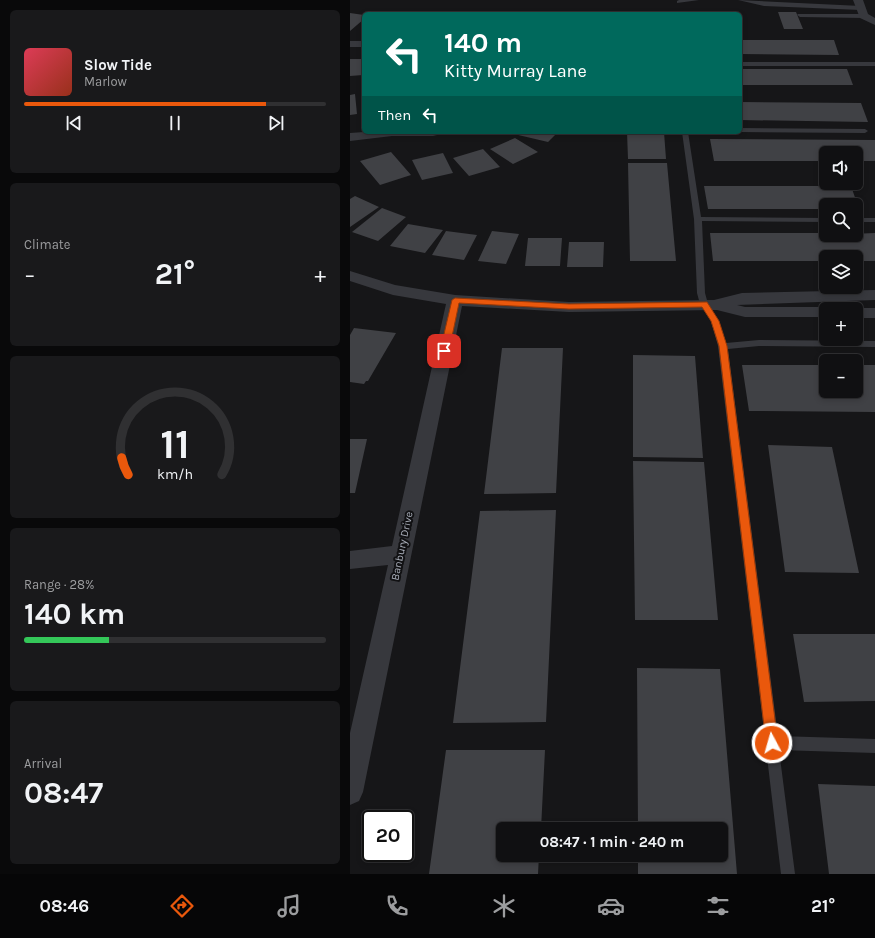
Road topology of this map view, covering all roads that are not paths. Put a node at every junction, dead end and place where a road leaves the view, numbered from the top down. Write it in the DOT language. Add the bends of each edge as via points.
graph roads {
  1 [pos="696,0"];
  2 [pos="741,0"];
  3 [pos="679,2"];
  4 [pos="861,8"];
  5 [pos="800,15"];
  6 [pos="875,22"];
  7 [pos="350,44"];
  8 [pos="362,44"];
  9 [pos="742,64"];
  10 [pos="875,64"];
  11 [pos="742,130"];
  12 [pos="865,131"];
  13 [pos="375,134"];
  14 [pos="685,134"];
  15 [pos="350,137"];
  16 [pos="698,219"];
  17 [pos="819,220"];
  18 [pos="863,220"];
  19 [pos="875,220"];
  20 [pos="350,276"];
  21 [pos="875,295"];
  22 [pos="455,300"];
  23 [pos="710,304"];
  24 [pos="819,312"];
  25 [pos="863,313"];
  26 [pos="875,313"];
  27 [pos="875,344"];
  28 [pos="723,346"];
  29 [pos="400,554"];
  30 [pos="350,560"];
  31 [pos="772,743"];
  32 [pos="875,746"];
  33 [pos="350,792"];
  34 [pos="788,874"];
  1 -- 3 [label="lane"];
  2 -- 4 [label="lane" via="764,4"];
  4 -- 5 [label="lane"];
  4 -- 6 [label="street"];
  7 -- 8 [label="street"];
  9 -- 10 [label="lane"];
  11 -- 12 [label="lane"];
  13 -- 15 [label="street"];
  14 -- 16 [label="lane"];
  16 -- 17 [label="lane"];
  16 -- 23 [label="lane" via="702,293"];
  18 -- 19 [label="lane"];
  20 -- 22 [label="street" via="393,290"];
  21 -- 23 [label="street" via="742,298"];
  22 -- 23 [label="street" via="569,307"];
  22 -- 29 [label="street, Banbury Drive"];
  23 -- 24 [label="street" via="745,312"];
  23 -- 28 [label="lane"];
  25 -- 26 [label="street"];
  27 -- 28 [label="lane"];
  28 -- 31 [label="lane"];
  29 -- 30 [label="street"];
  29 -- 33 [label="street, Banbury Drive"];
  31 -- 32 [label="lane"];
  31 -- 34 [label="lane"];
}
